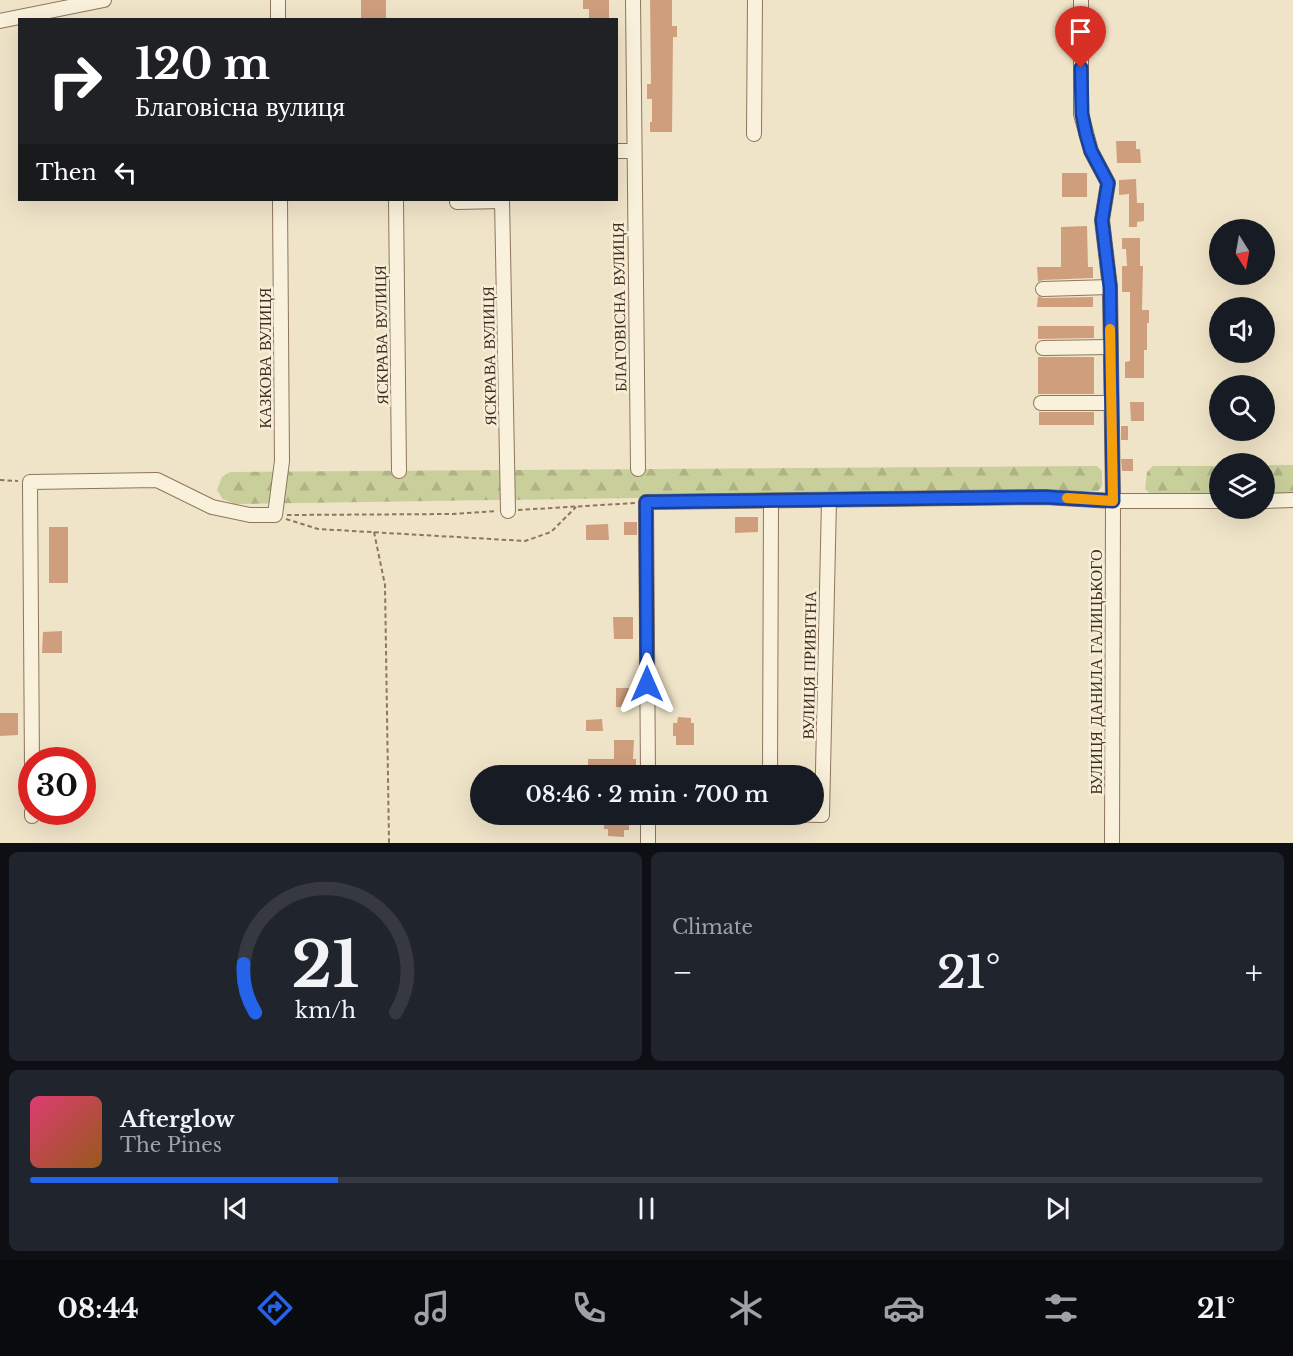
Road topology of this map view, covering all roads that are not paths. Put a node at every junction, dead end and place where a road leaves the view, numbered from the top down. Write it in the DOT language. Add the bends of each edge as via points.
graph roads {
  1 [pos="104,0"];
  2 [pos="278,0"];
  3 [pos="633,0"];
  4 [pos="755,0"];
  5 [pos="1081,0"];
  6 [pos="52,5"];
  7 [pos="278,18"];
  8 [pos="0,21"];
  9 [pos="754,134"];
  10 [pos="618,151"];
  11 [pos="634,151"];
  12 [pos="280,201"];
  13 [pos="396,201"];
  14 [pos="480,201"];
  15 [pos="502,201"];
  16 [pos="457,202"];
  17 [pos="1110,287"];
  18 [pos="1043,289"];
  19 [pos="1110,347"];
  20 [pos="1043,348"];
  21 [pos="1041,403"];
  22 [pos="1111,403"];
  23 [pos="638,469"];
  24 [pos="399,471"];
  25 [pos="829,500"];
  26 [pos="1293,500"];
  27 [pos="771,501"];
  28 [pos="1113,501"];
  29 [pos="1209,501"];
  30 [pos="1275,501"];
  31 [pos="508,511"];
  32 [pos="32,747"];
  33 [pos="648,765"];
  34 [pos="770,765"];
  35 [pos="823,765"];
  36 [pos="648,825"];
  37 [pos="648,843"];
  38 [pos="1112,843"];
  1 -- 6 [label="street"];
  2 -- 7 [label="street"];
  3 -- 11 [label="street, БЛАГОВІСНА ВУЛИЦЯ"];
  4 -- 9 [label="street"];
  5 -- 17 [label="street, ВУЛИЦЯ ДАНИЛА ГАЛИЦЬКОГО" via="1082,114 1091,151 1108,183 1102,220"];
  6 -- 8 [label="street"];
  10 -- 11 [label="street"];
  11 -- 23 [label="street, БЛАГОВІСНА ВУЛИЦЯ"];
  12 -- 32 [label="street, КАЗКОВА ВУЛИЦЯ" via="282,461 275,515 250,515 212,507 157,480 30,482"];
  13 -- 24 [label="street, ЯСКРАВА ВУЛИЦЯ"];
  14 -- 16 [label="street, ЯСКРАВА ВУЛИЦЯ"];
  15 -- 31 [label="street, ЯСКРАВА ВУЛИЦЯ"];
  17 -- 18 [label="street"];
  17 -- 19 [label="street, ВУЛИЦЯ ДАНИЛА ГАЛИЦЬКОГО"];
  19 -- 20 [label="street"];
  19 -- 22 [label="street, ВУЛИЦЯ ДАНИЛА ГАЛИЦЬКОГО"];
  21 -- 22 [label="street"];
  22 -- 28 [label="street, ВУЛИЦЯ ДАНИЛА ГАЛИЦЬКОГО"];
  25 -- 27 [label="street"];
  25 -- 28 [label="street" via="1045,497"];
  25 -- 35 [label="street, ВУЛИЦЯ ПРИВІТНА"];
  26 -- 30 [label="street"];
  27 -- 33 [label="street" via="646,502"];
  27 -- 34 [label="street"];
  28 -- 29 [label="street"];
  28 -- 38 [label="street, ВУЛИЦЯ ДАНИЛА ГАЛИЦЬКОГО"];
  36 -- 37 [label="street"];
}
